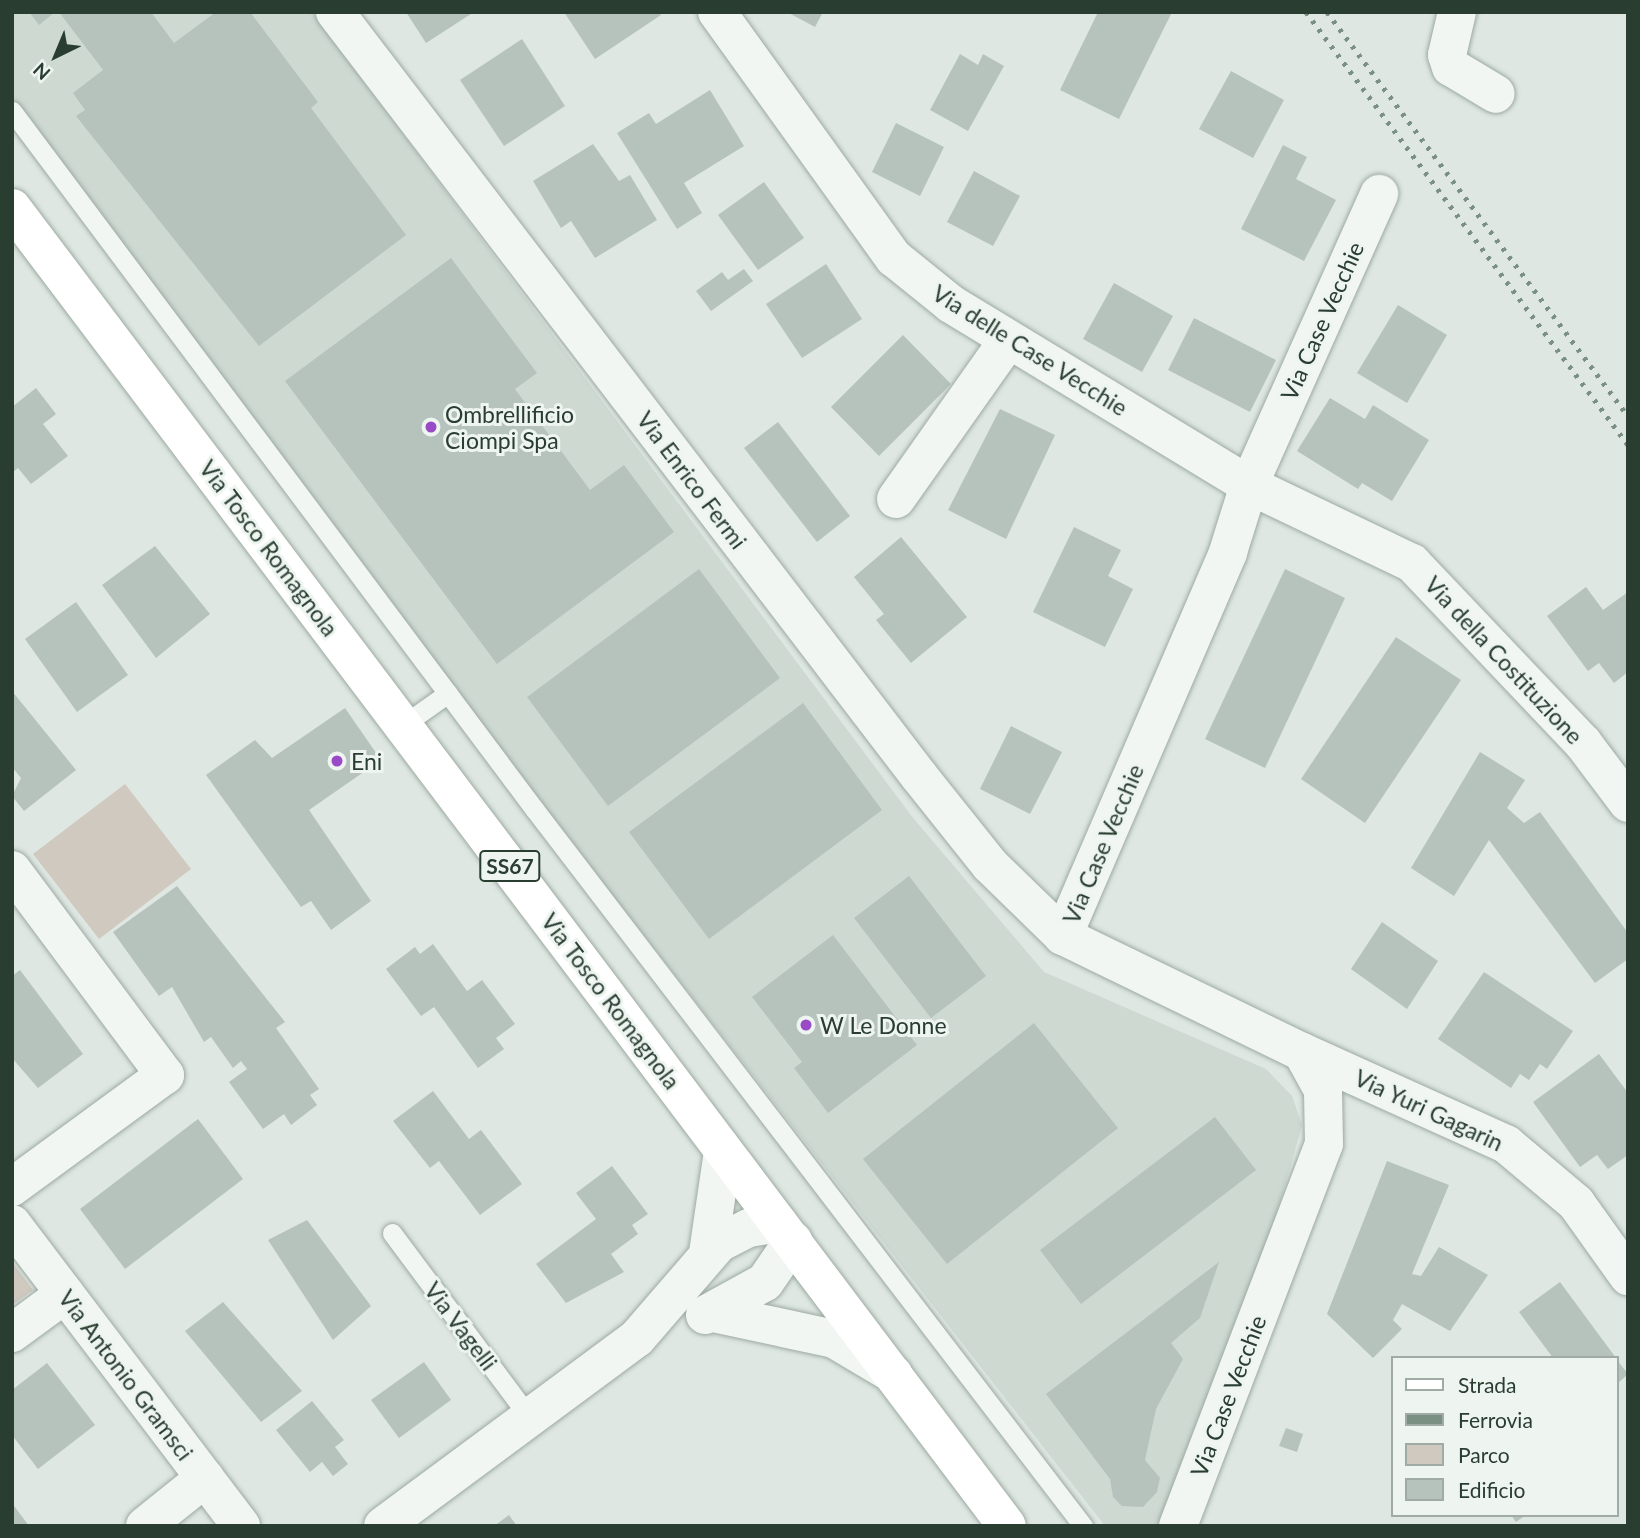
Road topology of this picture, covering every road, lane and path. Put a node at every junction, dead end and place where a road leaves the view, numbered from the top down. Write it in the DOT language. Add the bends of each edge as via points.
graph roads {
  1 [pos="335,12"];
  2 [pos="717,12"];
  3 [pos="1457,12"];
  4 [pos="1496,94"];
  5 [pos="12,111"];
  6 [pos="1379,194"];
  7 [pos="12,208"];
  8 [pos="1008,340"];
  9 [pos="1249,485"];
  10 [pos="896,499"];
  11 [pos="448,693"];
  12 [pos="403,725"];
  13 [pos="1628,803"];
  14 [pos="12,870"];
  15 [pos="1063,936"];
  16 [pos="1302,1052"];
  17 [pos="723,1151"];
  18 [pos="12,1187"];
  19 [pos="12,1224"];
  20 [pos="786,1232"];
  21 [pos="392,1233"];
  22 [pos="708,1253"];
  23 [pos="1628,1276"];
  24 [pos="65,1294"];
  25 [pos="713,1313"];
  26 [pos="12,1333"];
  27 [pos="637,1338"];
  28 [pos="893,1374"];
  29 [pos="530,1418"];
  30 [pos="205,1478"];
  31 [pos="145,1526"];
  32 [pos="241,1526"];
  33 [pos="383,1526"];
  34 [pos="1007,1526"];
  35 [pos="1083,1526"];
  36 [pos="1178,1526"];
  1 -- 15 [label="street, Via Enrico Fermi" via="989,865"];
  2 -- 8 [label="street, Via delle Case Vecchie" via="894,258"];
  3 -- 4 [label="street" via="1447,55 1451,67"];
  5 -- 11 [label="lane"];
  6 -- 9 [label="street, Via Case Vecchie"];
  7 -- 12 [label="main road, Via Tosco Romagnola / SS67"];
  8 -- 9 [label="street, Via delle Case Vecchie"];
  8 -- 10 [label="street"];
  9 -- 13 [label="street, Via della Costituzione" via="1412,563 1575,733"];
  9 -- 15 [label="street, Via Case Vecchie" via="1228,552"];
  11 -- 12 [label="lane"];
  11 -- 35 [label="lane" via="804,1165 831,1189"];
  12 -- 17 [label="main road, Via Tosco Romagnola / SS67"];
  14 -- 18 [label="street" via="165,1075"];
  15 -- 16 [label="street, Via Case Vecchie"];
  16 -- 23 [label="street, Via Yuri Gagarin" via="1506,1144 1576,1203"];
  16 -- 36 [label="street, Via Case Vecchie" via="1323,1090 1324,1144"];
  17 -- 20 [label="main road, Via Tosco Romagnola / SS67"];
  17 -- 22 [label="street"];
  19 -- 24 [label="street, Via Antonio Gramsci"];
  20 -- 22 [label="street" via="733,1234"];
  20 -- 25 [label="street" via="765,1282"];
  20 -- 28 [label="main road, Via Tosco Romagnola / SS67"];
  21 -- 29 [label="lane, Via Vagelli"];
  22 -- 27 [label="street"];
  24 -- 26 [label="street"];
  24 -- 30 [label="street, Via Antonio Gramsci"];
  25 -- 27 [label="street"];
  25 -- 28 [label="street" via="834,1339"];
  27 -- 29 [label="street"];
  28 -- 34 [label="main road, Via Tosco Romagnola / SS67"];
  29 -- 33 [label="street"];
  30 -- 31 [label="street"];
  30 -- 32 [label="street, Via Antonio Gramsci"];
}
